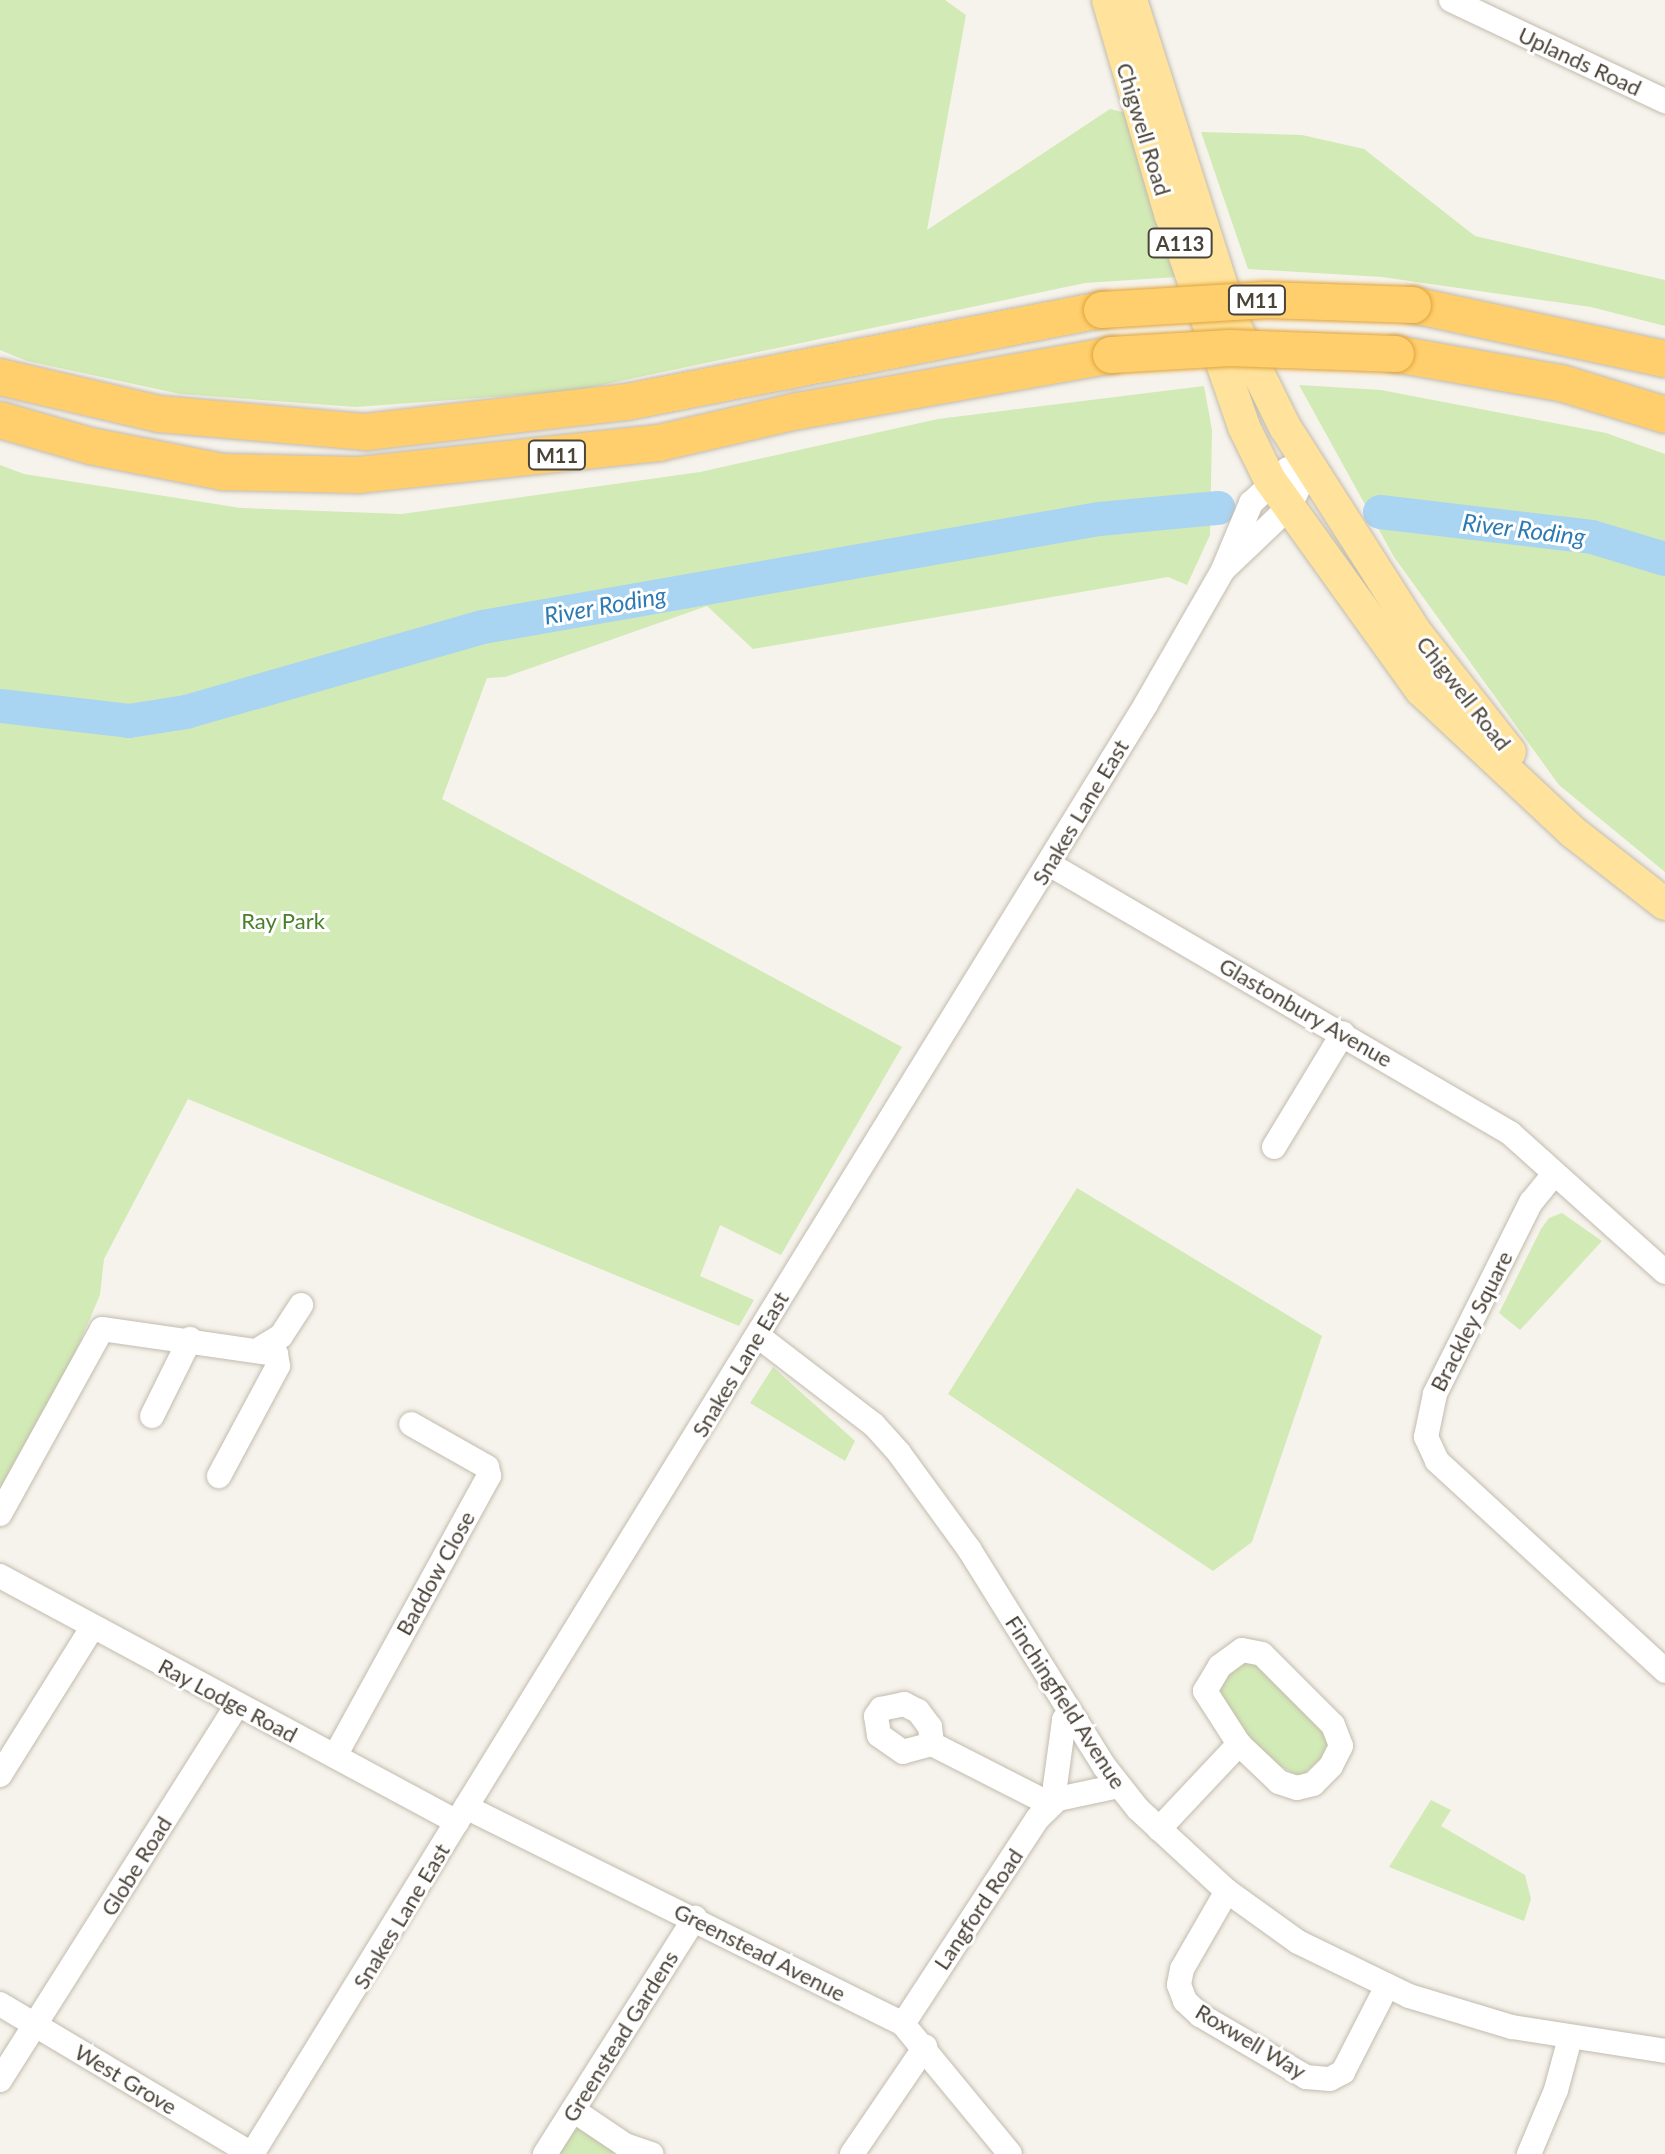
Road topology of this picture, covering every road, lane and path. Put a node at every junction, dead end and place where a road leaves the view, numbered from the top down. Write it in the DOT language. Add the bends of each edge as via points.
graph roads {
  1 [pos="1108,0"];
  2 [pos="1131,0"];
  3 [pos="1451,0"];
  4 [pos="1665,101"];
  5 [pos="1665,359"];
  6 [pos="0,377"];
  7 [pos="1665,415"];
  8 [pos="0,420"];
  9 [pos="1308,469"];
  10 [pos="1270,480"];
  11 [pos="1289,507"];
  12 [pos="1223,570"];
  13 [pos="1574,833"];
  14 [pos="1049,864"];
  15 [pos="1665,904"];
  16 [pos="1343,1033"];
  17 [pos="1274,1147"];
  18 [pos="1554,1174"];
  19 [pos="1665,1272"];
  20 [pos="301,1305"];
  21 [pos="758,1336"];
  22 [pos="190,1339"];
  23 [pos="264,1349"];
  24 [pos="152,1416"];
  25 [pos="411,1424"];
  26 [pos="219,1476"];
  27 [pos="0,1514"];
  28 [pos="0,1576"];
  29 [pos="92,1628"];
  30 [pos="1665,1671"];
  31 [pos="236,1706"];
  32 [pos="1070,1716"];
  33 [pos="932,1744"];
  34 [pos="1239,1744"];
  35 [pos="335,1756"];
  36 [pos="0,1775"];
  37 [pos="1119,1786"];
  38 [pos="1054,1802"];
  39 [pos="462,1814"];
  40 [pos="1159,1829"];
  41 [pos="1227,1891"];
  42 [pos="695,1918"];
  43 [pos="1387,1986"];
  44 [pos="0,2004"];
  45 [pos="903,2024"];
  46 [pos="37,2026"];
  47 [pos="1570,2038"];
  48 [pos="925,2047"];
  49 [pos="1665,2051"];
  50 [pos="0,2080"];
  51 [pos="573,2110"];
  52 [pos="623,2150"];
  53 [pos="252,2154"];
  54 [pos="545,2154"];
  55 [pos="651,2154"];
  56 [pos="852,2154"];
  57 [pos="1010,2154"];
  58 [pos="1529,2154"];
  1 -- 10 [label="main road, Chigwell Road / A113" via="1170,213 1244,427"];
  2 -- 9 [label="main road, Chigwell Road / A113" via="1233,322"];
  3 -- 4 [label="street, Uplands Road"];
  5 -- 6 [label="highway, M11, bridge" via="1413,305 1267,300 1102,310 627,402 366,432 159,414"];
  7 -- 8 [label="highway, M11, bridge" via="1561,383 1396,354 1230,348 1111,355 798,411 659,443 359,475 223,472 90,446"];
  9 -- 10 [label="street" via="1288,469"];
  9 -- 11 [label="street"];
  9 -- 13 [label="main road, Chigwell Road / A113" via="1417,634"];
  10 -- 11 [label="main road, Chigwell Road / A113"];
  10 -- 12 [label="street, Snakes Lane East" via="1251,503"];
  11 -- 12 [label="street, Snakes Lane East"];
  11 -- 13 [label="main road, Chigwell Road / A113" via="1421,690"];
  12 -- 14 [label="street, Snakes Lane East"];
  13 -- 15 [label="main road, Chigwell Road / A113"];
  14 -- 16 [label="street, Glastonbury Avenue"];
  14 -- 21 [label="street, Snakes Lane East"];
  16 -- 17 [label="street"];
  16 -- 18 [label="street, Glastonbury Avenue" via="1510,1133"];
  18 -- 19 [label="street"];
  18 -- 30 [label="street, Brackley Square" via="1531,1202 1435,1394 1426,1437 1437,1461"];
  20 -- 23 [label="street" via="281,1336"];
  21 -- 32 [label="street, Finchingfield Avenue" via="874,1425 931,1492"];
  21 -- 39 [label="street, Snakes Lane East"];
  22 -- 23 [label="street"];
  22 -- 24 [label="street"];
  22 -- 27 [label="street" via="102,1329"];
  23 -- 26 [label="street" via="276,1354 278,1366"];
  25 -- 35 [label="street, Baddow Close" via="490,1471"];
  28 -- 29 [label="street, Ray Lodge Road"];
  29 -- 31 [label="street, Ray Lodge Road"];
  29 -- 36 [label="street"];
  31 -- 35 [label="street, Ray Lodge Road"];
  31 -- 46 [label="street, Globe Road"];
  32 -- 37 [label="street, Finchingfield Avenue"];
  32 -- 38 [label="street" via="1064,1720"];
  33 -- 38 [label="street"];
  34 -- 34 [label="street" via="1205,1691 1231,1656 1253,1650 1333,1725 1341,1746 1313,1784 1297,1788 1279,1782"];
  34 -- 40 [label="street"];
  35 -- 39 [label="street, Ray Lodge Road"];
  37 -- 38 [label="street"];
  37 -- 40 [label="street, Finchingfield Avenue"];
  38 -- 45 [label="street, Langford Road"];
  39 -- 42 [label="street, Greenstead Avenue"];
  39 -- 53 [label="street, Snakes Lane East"];
  40 -- 41 [label="street, Finchingfield Avenue"];
  41 -- 43 [label="street, Finchingfield Avenue" via="1298,1942"];
  41 -- 43 [label="street, Roxwell Way" via="1182,1969 1179,1985 1185,2001 1200,2015 1306,2077 1330,2079 1343,2072"];
  42 -- 45 [label="street, Greenstead Avenue"];
  42 -- 51 [label="street, Greenstead Gardens"];
  43 -- 47 [label="street, Finchingfield Avenue" via="1512,2027"];
  44 -- 46 [label="street, West Grove"];
  45 -- 48 [label="street, Greenstead Avenue"];
  46 -- 50 [label="street, Globe Road"];
  46 -- 53 [label="street, West Grove"];
  47 -- 49 [label="street, Finchingfield Avenue"];
  47 -- 58 [label="street" via="1556,2090"];
  48 -- 56 [label="street"];
  48 -- 57 [label="street, Greenstead Avenue"];
  51 -- 52 [label="street"];
  51 -- 54 [label="street, Greenstead Gardens"];
  52 -- 55 [label="street"];
}
